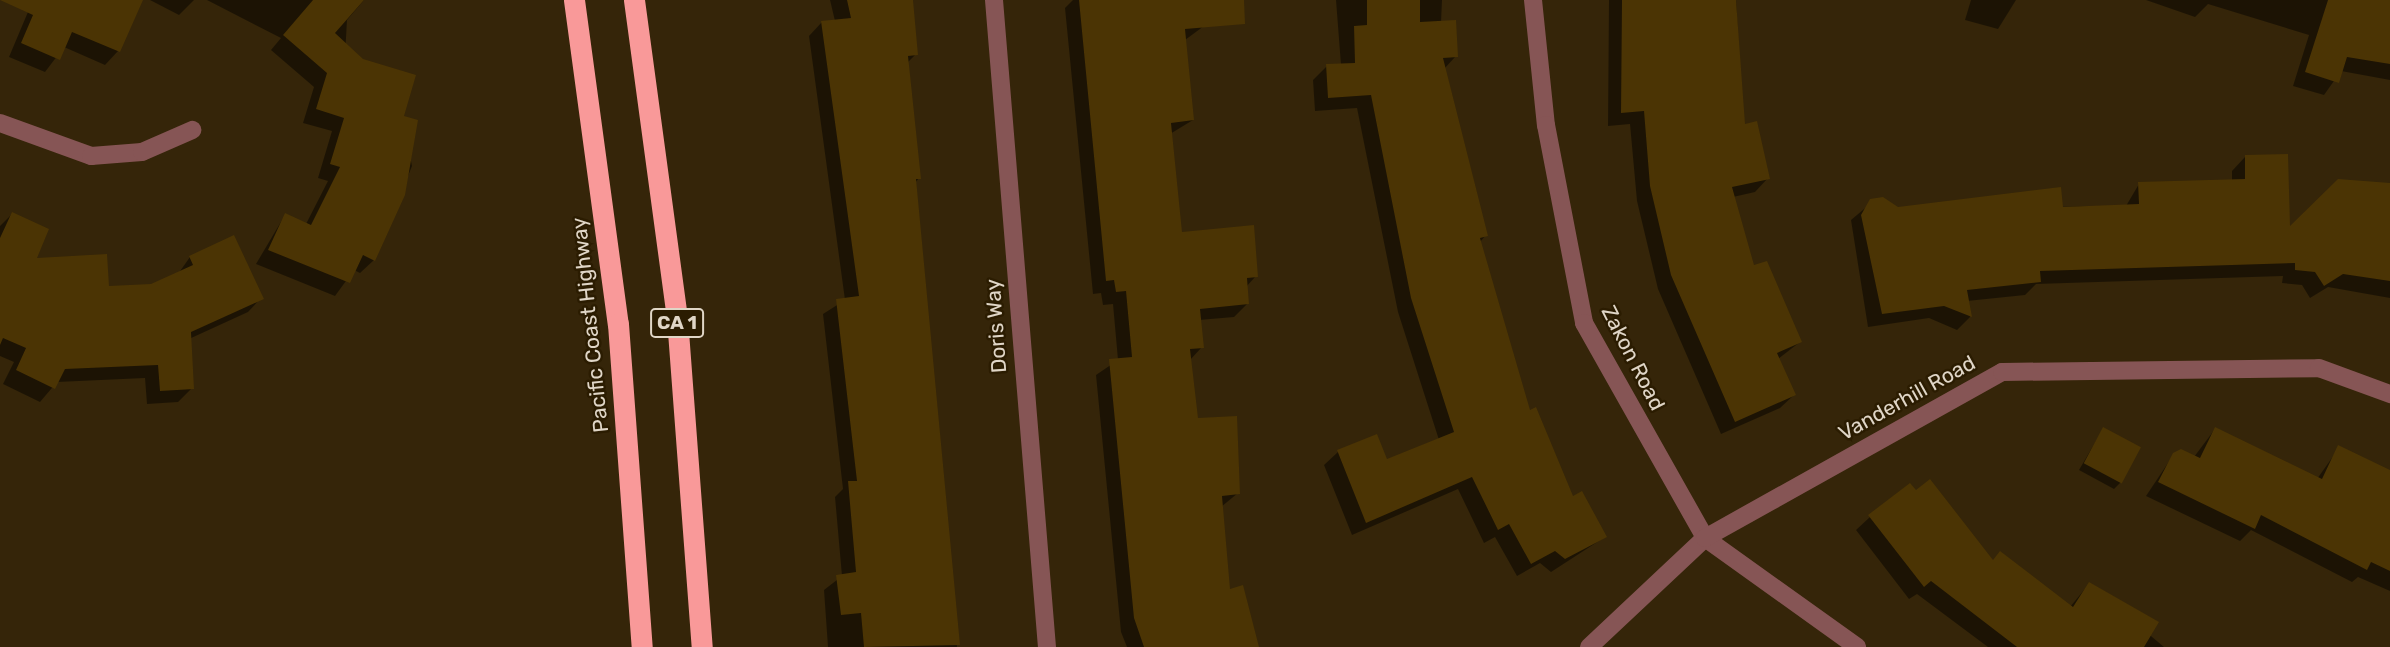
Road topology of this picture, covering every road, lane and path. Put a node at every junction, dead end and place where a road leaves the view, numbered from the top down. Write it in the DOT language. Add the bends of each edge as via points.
graph roads {
  1 [pos="574,0"];
  2 [pos="634,0"];
  3 [pos="994,0"];
  4 [pos="1534,0"];
  5 [pos="0,123"];
  6 [pos="192,130"];
  7 [pos="2390,394"];
  8 [pos="1705,538"];
  9 [pos="642,647"];
  10 [pos="702,647"];
  11 [pos="1047,647"];
  12 [pos="1589,647"];
  13 [pos="1857,647"];
  1 -- 9 [label="highway, Pacific Coast Highway / CA 1" via="618,324"];
  2 -- 10 [label="highway, CA 1" via="677,318"];
  3 -- 11 [label="street, Doris Way"];
  4 -- 8 [label="street, Zakon Road" via="1546,125 1584,323"];
  5 -- 6 [label="street" via="91,156 142,152"];
  7 -- 8 [label="street, Vanderhill Road" via="2319,368 2002,372"];
  8 -- 12 [label="street, Vanderhill Road"];
  8 -- 13 [label="street, Zakon Road"];
}
